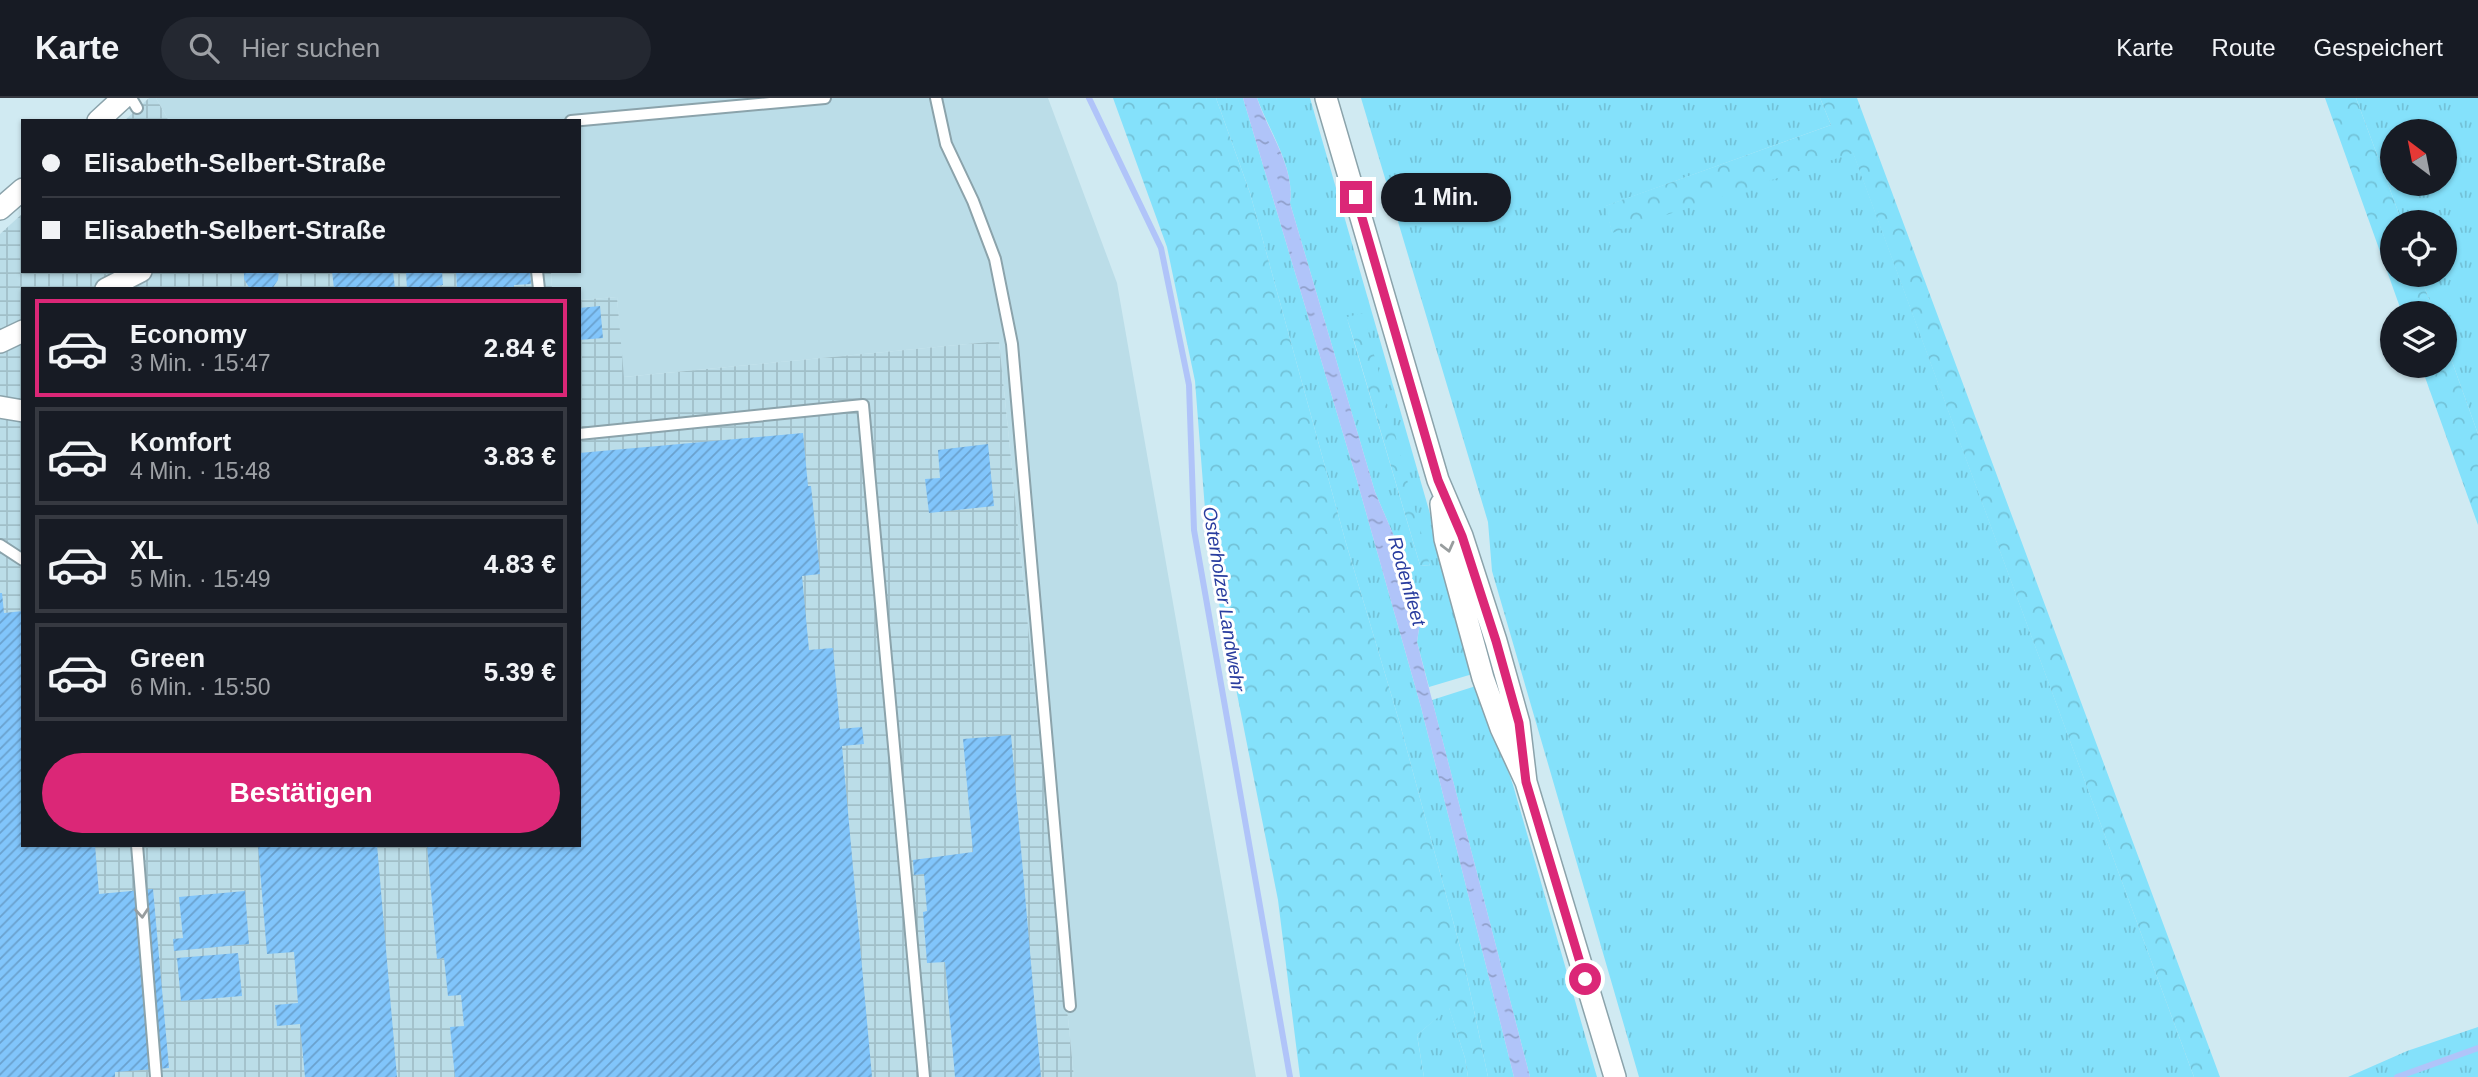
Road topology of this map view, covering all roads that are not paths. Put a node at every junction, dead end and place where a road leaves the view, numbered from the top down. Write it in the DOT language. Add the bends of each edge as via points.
graph roads {
  1 [pos="825,98"];
  2 [pos="936,98"];
  3 [pos="1326,98"];
  4 [pos="131,101"];
  5 [pos="101,119"];
  6 [pos="581,120"];
  7 [pos="21,191"];
  8 [pos="0,209"];
  9 [pos="137,273"];
  10 [pos="110,287"];
  11 [pos="21,332"];
  12 [pos="0,342"];
  13 [pos="0,407"];
  14 [pos="21,411"];
  15 [pos="581,434"];
  16 [pos="0,545"];
  17 [pos="21,559"];
  18 [pos="137,847"];
  19 [pos="1070,1006"];
  20 [pos="156,1077"];
  21 [pos="925,1077"];
  22 [pos="1615,1077"];
  1 -- 6 [label="lane"];
  2 -- 19 [label="lane" via="946,144 995,259 1012,344"];
  3 -- 22 [label="street" via="1438,480 1445,539 1483,678 1526,782"];
  4 -- 5 [label="street"];
  7 -- 8 [label="street"];
  9 -- 10 [label="street"];
  11 -- 12 [label="street"];
  13 -- 14 [label="street"];
  15 -- 21 [label="lane" via="863,405"];
  16 -- 17 [label="lane"];
  18 -- 20 [label="lane, one-way"];
}
